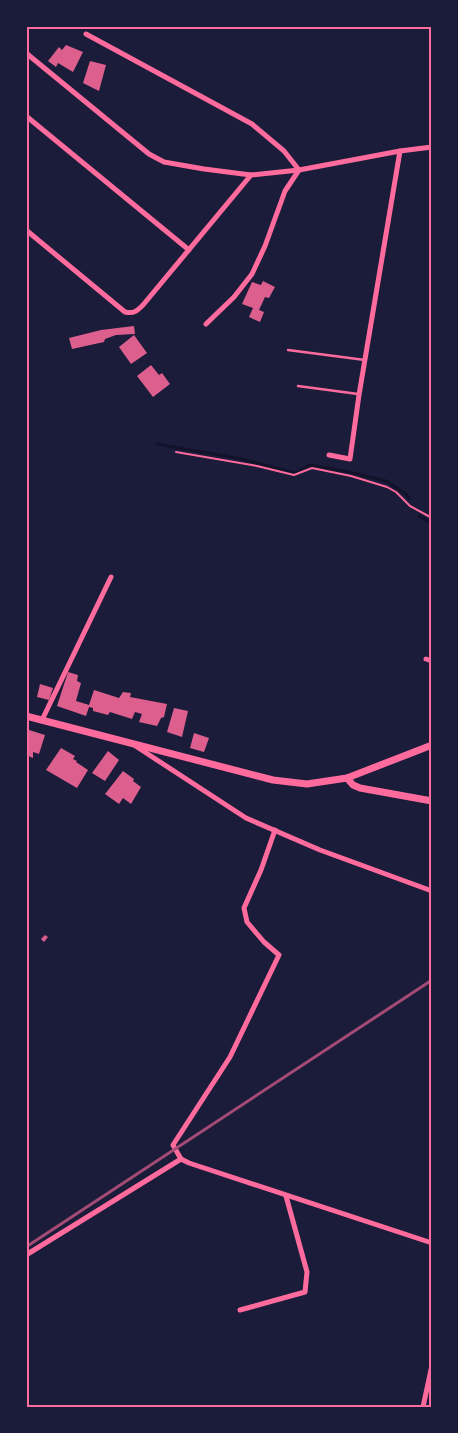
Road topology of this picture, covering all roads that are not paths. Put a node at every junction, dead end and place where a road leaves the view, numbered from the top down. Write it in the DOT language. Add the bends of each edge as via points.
graph roads {
  1 [pos="86,34"];
  2 [pos="26,53"];
  3 [pos="26,116"];
  4 [pos="432,147"];
  5 [pos="400,151"];
  6 [pos="299,170"];
  7 [pos="251,175"];
  8 [pos="26,230"];
  9 [pos="189,250"];
  10 [pos="206,324"];
  11 [pos="288,350"];
  12 [pos="365,360"];
  13 [pos="298,386"];
  14 [pos="359,395"];
  15 [pos="329,455"];
  16 [pos="111,577"];
  17 [pos="26,716"];
  18 [pos="42,720"];
  19 [pos="127,741"];
  20 [pos="432,745"];
  21 [pos="347,778"];
  22 [pos="432,801"];
  23 [pos="275,830"];
  24 [pos="432,891"];
  25 [pos="180,1159"];
  26 [pos="286,1196"];
  27 [pos="432,1243"];
  28 [pos="26,1255"];
  29 [pos="240,1310"];
  30 [pos="432,1365"];
  31 [pos="423,1407"];
  1 -- 6 [label="street" via="252,124 284,151"];
  2 -- 7 [label="street" via="156,158 196,168"];
  3 -- 9 [label="street"];
  4 -- 5 [label="street"];
  5 -- 6 [label="street"];
  5 -- 12 [label="street"];
  6 -- 7 [label="street"];
  6 -- 10 [label="street" via="286,191 252,274"];
  7 -- 9 [label="street"];
  8 -- 9 [label="street" via="125,312 131,313 143,305"];
  11 -- 12 [label="lane"];
  12 -- 14 [label="street"];
  13 -- 14 [label="lane"];
  14 -- 15 [label="street" via="350,460"];
  16 -- 18 [label="street"];
  17 -- 18 [label="main road"];
  18 -- 19 [label="main road"];
  19 -- 21 [label="main road" via="273,780 307,784"];
  19 -- 23 [label="street" via="246,818"];
  20 -- 21 [label="main road"];
  21 -- 22 [label="main road" via="360,788"];
  23 -- 24 [label="street"];
  23 -- 25 [label="street" via="244,908 247,922 279,954 230,1057 173,1145"];
  25 -- 26 [label="street"];
  25 -- 28 [label="street"];
  26 -- 27 [label="street"];
  26 -- 29 [label="street" via="307,1272 305,1292"];
  30 -- 31 [label="street"];
}
